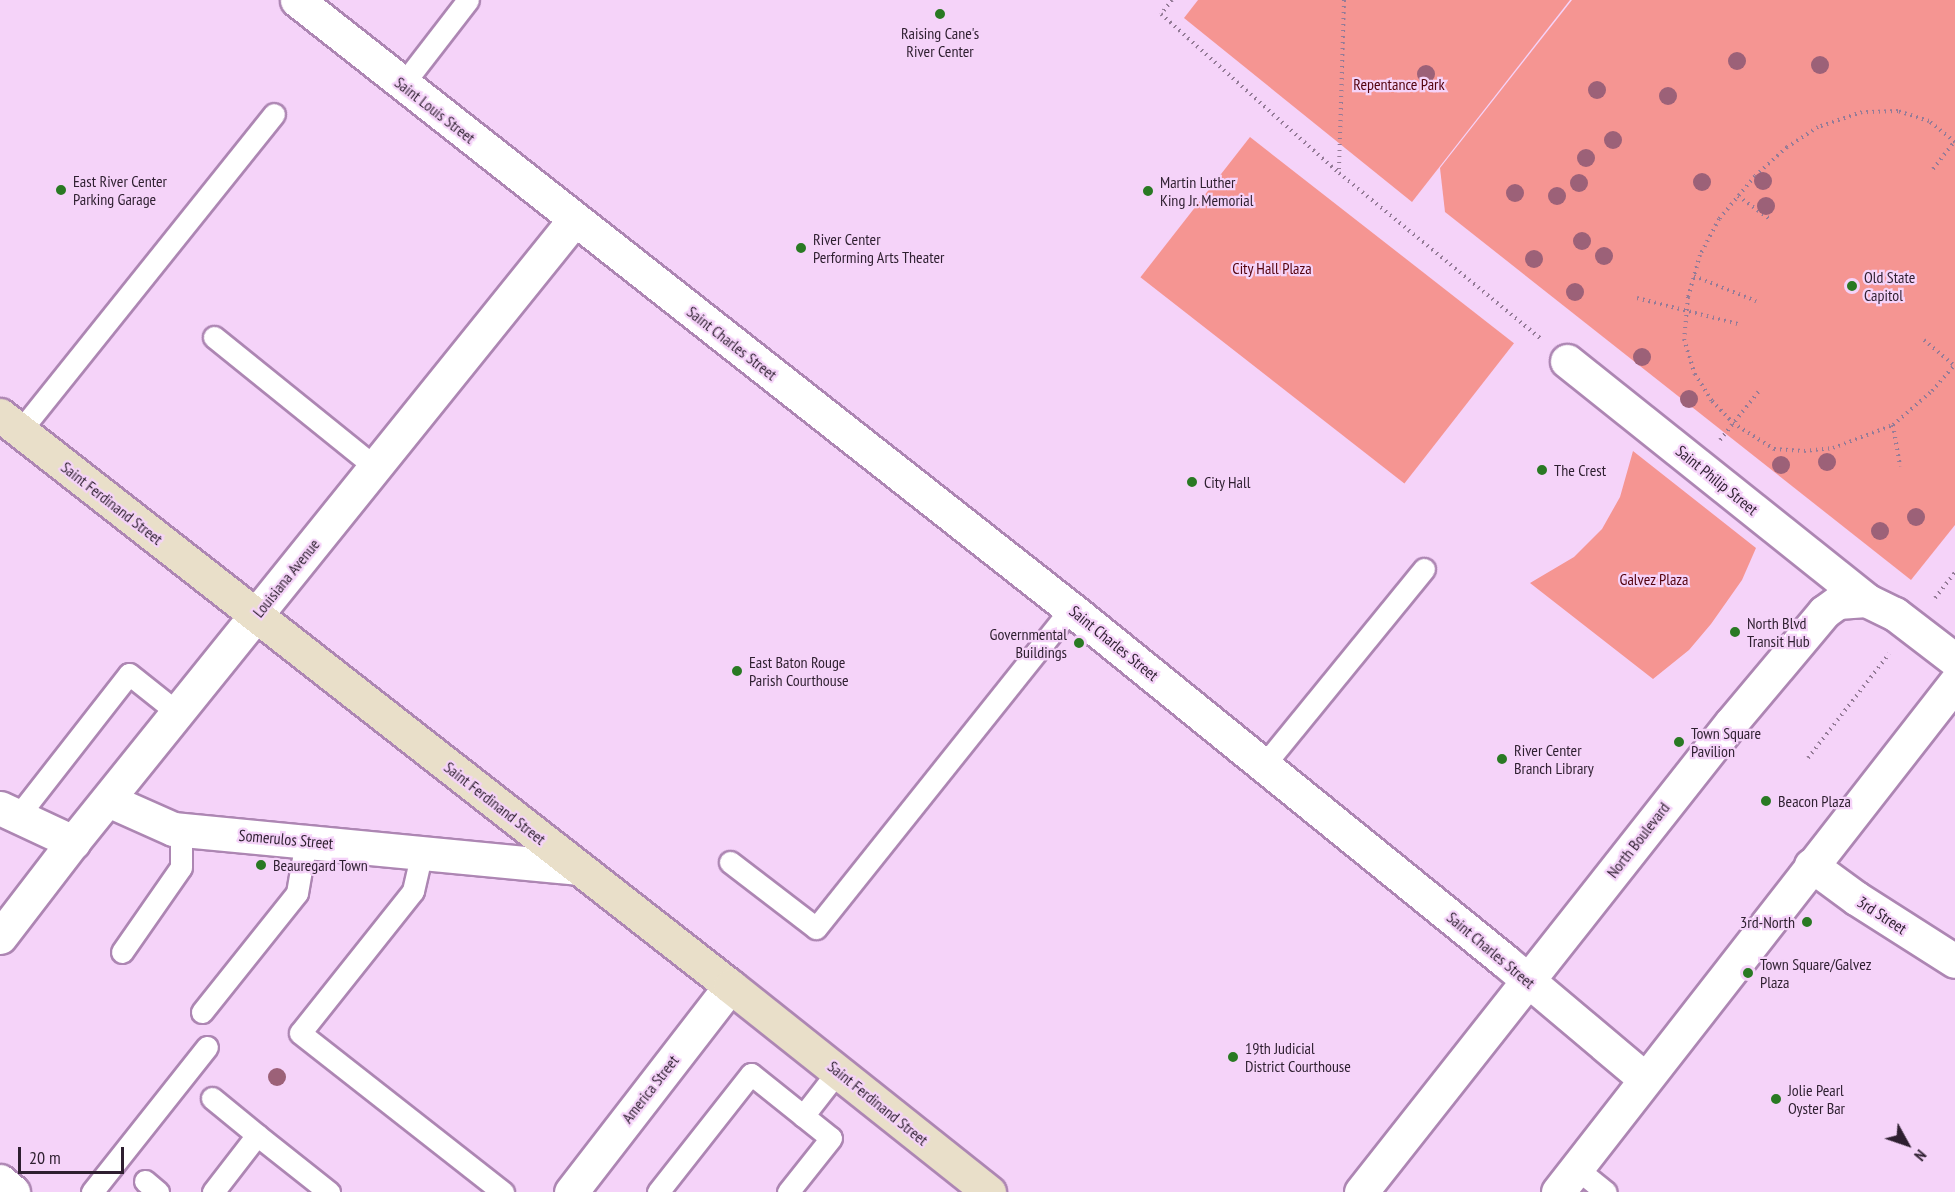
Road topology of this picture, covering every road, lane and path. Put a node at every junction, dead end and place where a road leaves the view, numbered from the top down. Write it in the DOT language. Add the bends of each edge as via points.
graph roads {
  1 [pos="297,0"];
  2 [pos="468,0"];
  3 [pos="1172,0"];
  4 [pos="1344,0"];
  5 [pos="403,84"];
  6 [pos="274,114"];
  7 [pos="1955,141"];
  8 [pos="1933,169"];
  9 [pos="1339,173"];
  10 [pos="1738,196"];
  11 [pos="1770,219"];
  12 [pos="574,220"];
  13 [pos="1694,276"];
  14 [pos="1637,298"];
  15 [pos="1755,301"];
  16 [pos="1686,311"];
  17 [pos="1738,324"];
  18 [pos="214,337"];
  19 [pos="1924,340"];
  20 [pos="1567,361"];
  21 [pos="1955,366"];
  22 [pos="1759,391"];
  23 [pos="10,423"];
  24 [pos="1733,423"];
  25 [pos="1893,425"];
  26 [pos="1700,466"];
  27 [pos="1900,466"];
  28 [pos="375,467"];
  29 [pos="1424,569"];
  30 [pos="1955,572"];
  31 [pos="1935,598"];
  32 [pos="1866,600"];
  33 [pos="1071,609"];
  34 [pos="256,615"];
  35 [pos="1889,654"];
  36 [pos="1955,660"];
  37 [pos="1955,683"];
  38 [pos="178,713"];
  39 [pos="1808,758"];
  40 [pos="1264,765"];
  41 [pos="108,801"];
  42 [pos="9,812"];
  43 [pos="181,829"];
  44 [pos="306,841"];
  45 [pos="73,842"];
  46 [pos="422,852"];
  47 [pos="730,861"];
  48 [pos="1811,865"];
  49 [pos="577,868"];
  50 [pos="6,918"];
  51 [pos="122,952"];
  52 [pos="1955,961"];
  53 [pos="1527,981"];
  54 [pos="730,986"];
  55 [pos="202,1012"];
  56 [pos="207,1047"];
  57 [pos="838,1071"];
  58 [pos="1645,1079"];
  59 [pos="212,1098"];
  60 [pos="803,1116"];
  61 [pos="257,1135"];
  62 [pos="1567,1180"];
  63 [pos="0,1181"];
  64 [pos="980,1189"];
  65 [pos="13,1192"];
  66 [pos="92,1192"];
  67 [pos="213,1192"];
  68 [pos="329,1192"];
  69 [pos="503,1192"];
  70 [pos="571,1192"];
  71 [pos="658,1192"];
  72 [pos="788,1192"];
  73 [pos="1361,1192"];
  74 [pos="1606,1192"];
  1 -- 5 [label="street, Saint Louis Street"];
  2 -- 5 [label="lane"];
  3 -- 9 [label="path" via="1161,14"];
  4 -- 9 [label="path"];
  5 -- 12 [label="street, Saint Louis Street"];
  6 -- 23 [label="lane"];
  7 -- 8 [label="path"];
  7 -- 10 [label="path" via="1919,117 1898,111 1862,112 1818,127 1787,147"];
  9 -- 20 [label="path"];
  10 -- 11 [label="path"];
  10 -- 13 [label="path" via="1719,219"];
  12 -- 28 [label="street, Louisiana Avenue"];
  12 -- 33 [label="street, Saint Charles Street"];
  13 -- 15 [label="path"];
  13 -- 16 [label="path"];
  14 -- 16 [label="path"];
  16 -- 17 [label="path"];
  16 -- 24 [label="path" via="1684,339 1695,374 1712,401"];
  18 -- 28 [label="lane"];
  19 -- 21 [label="path"];
  20 -- 26 [label="street, Saint Philip Street"];
  21 -- 25 [label="path"];
  22 -- 24 [label="path"];
  23 -- 34 [label="main road, Saint Ferdinand Street"];
  24 -- 25 [label="path" via="1774,449 1804,451 1833,447"];
  24 -- 26 [label="path"];
  25 -- 27 [label="path"];
  26 -- 32 [label="street, Saint Philip Street"];
  28 -- 34 [label="street, Louisiana Avenue"];
  29 -- 40 [label="lane"];
  30 -- 31 [label="path"];
  32 -- 36 [label="street" via="1895,614"];
  32 -- 53 [label="street, North Boulevard" via="1838,602 1815,620"];
  33 -- 40 [label="street, Saint Charles Street"];
  33 -- 47 [label="lane" via="816,928"];
  34 -- 38 [label="street, Louisiana Avenue"];
  34 -- 49 [label="main road, Saint Ferdinand Street"];
  35 -- 39 [label="path"];
  37 -- 48 [label="street"];
  38 -- 41 [label="street, Louisiana Avenue"];
  38 -- 42 [label="lane" via="129,674"];
  40 -- 53 [label="street, Saint Charles Street"];
  41 -- 43 [label="street, Somerulos Street"];
  41 -- 45 [label="street, Louisiana Avenue"];
  42 -- 45 [label="street"];
  43 -- 44 [label="street, Somerulos Street"];
  43 -- 51 [label="lane" via="182,867"];
  44 -- 46 [label="street, Somerulos Street"];
  44 -- 55 [label="lane" via="297,893"];
  45 -- 50 [label="street, Louisiana Avenue"];
  46 -- 49 [label="street, Somerulos Street"];
  46 -- 69 [label="lane" via="413,891 300,1033"];
  48 -- 52 [label="street, 3rd Street"];
  48 -- 58 [label="street"];
  49 -- 54 [label="main road, Saint Ferdinand Street"];
  53 -- 58 [label="street, Saint Charles Street"];
  53 -- 73 [label="street, North Boulevard"];
  54 -- 57 [label="main road, Saint Ferdinand Street"];
  54 -- 70 [label="street, America Street"];
  56 -- 66 [label="lane"];
  57 -- 60 [label="lane"];
  57 -- 64 [label="main road, Saint Ferdinand Street"];
  58 -- 62 [label="street"];
  59 -- 61 [label="lane"];
  60 -- 71 [label="lane" via="751,1074"];
  60 -- 72 [label="lane" via="831,1138"];
  61 -- 67 [label="lane"];
  61 -- 68 [label="lane"];
  62 -- 74 [label="lane"];
  63 -- 65 [label="street"];
}
